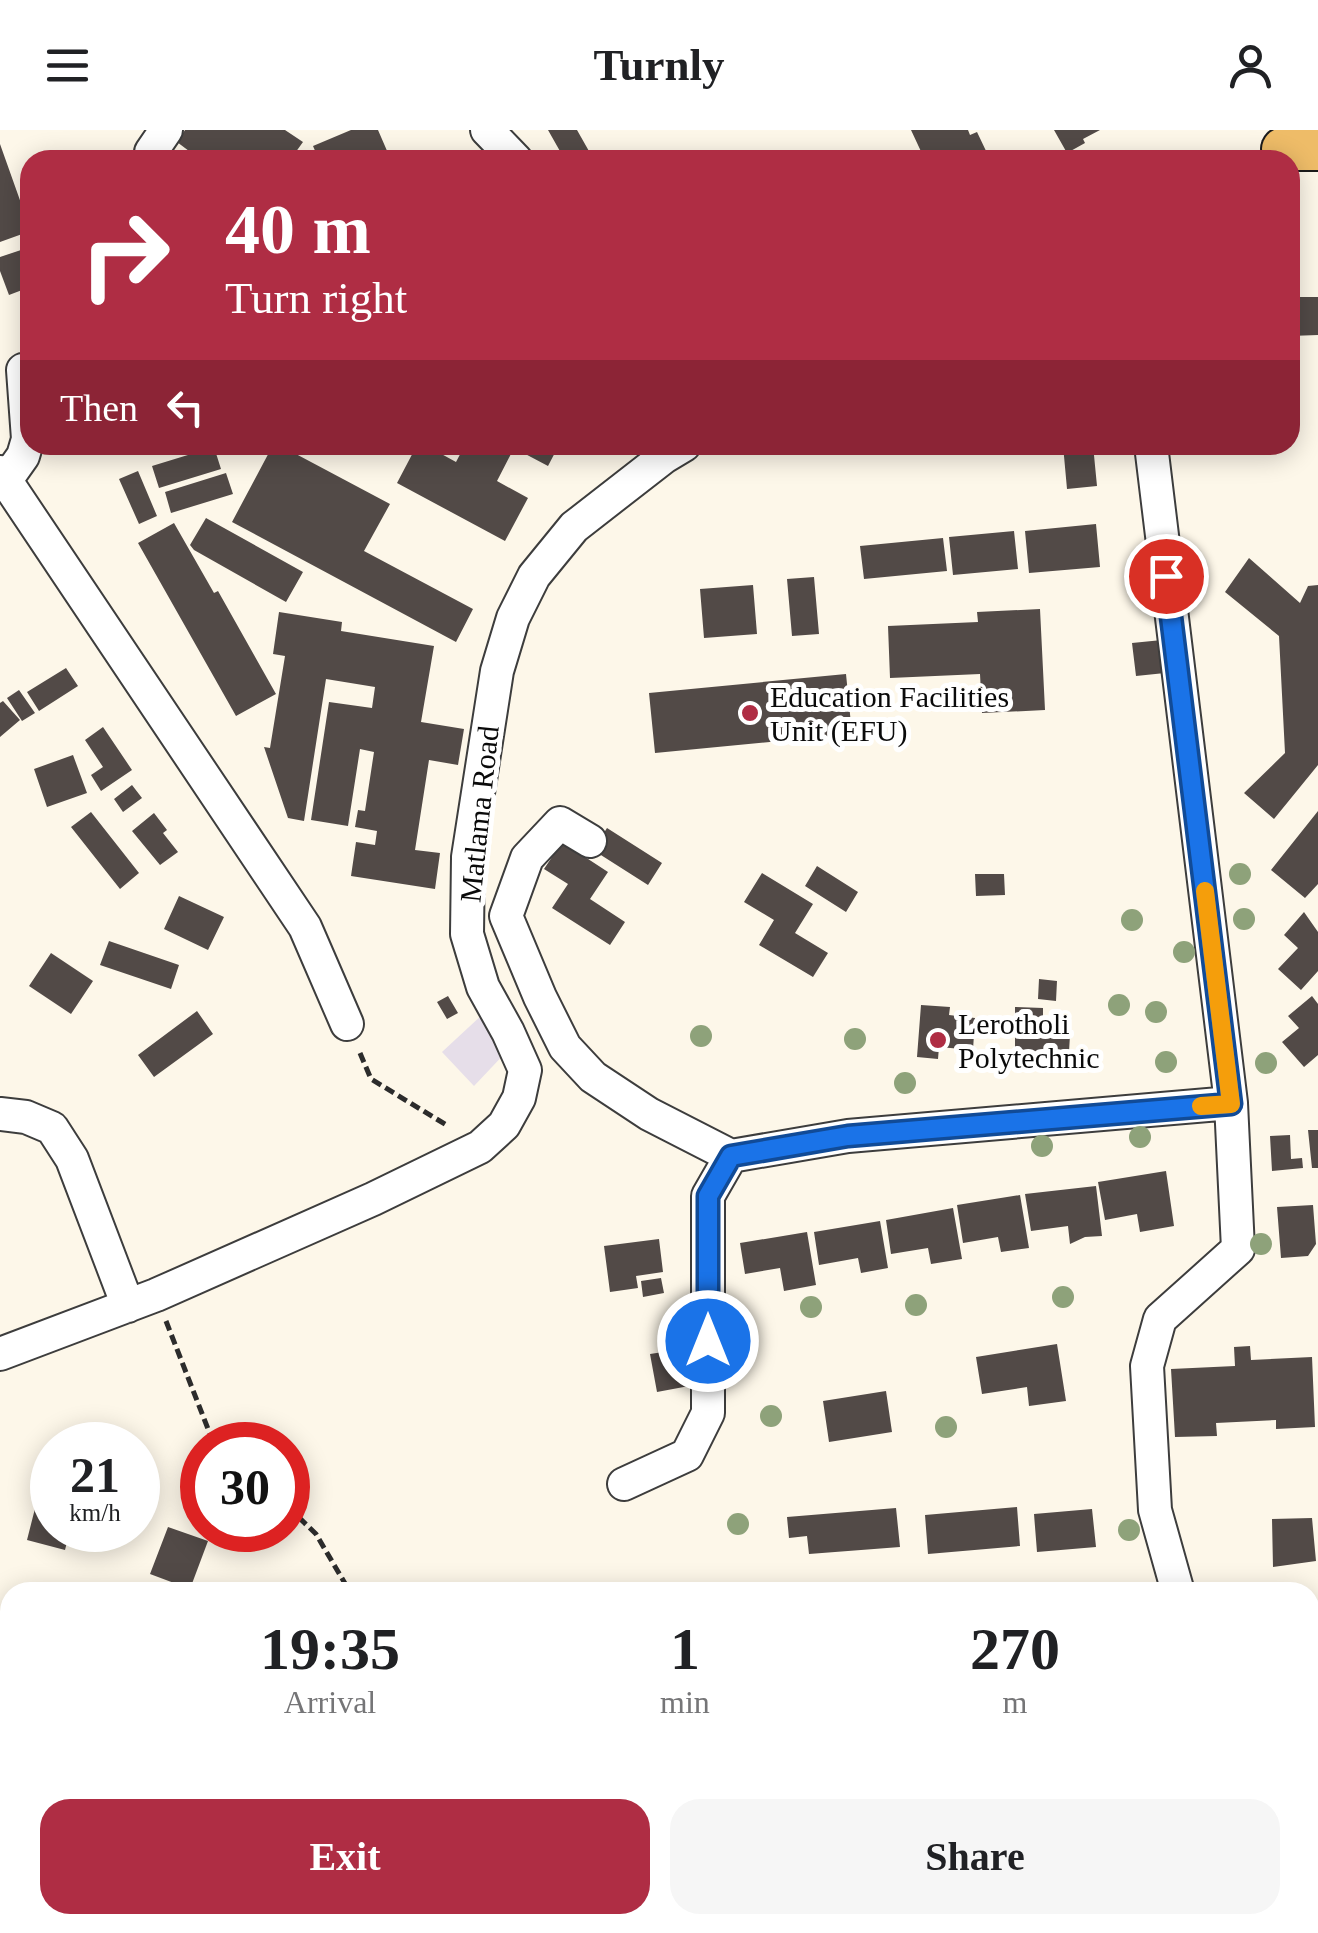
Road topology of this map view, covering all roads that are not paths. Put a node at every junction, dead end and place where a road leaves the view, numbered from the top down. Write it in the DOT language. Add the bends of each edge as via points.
graph roads {
  1 [pos="487,130"];
  2 [pos="506,150"];
  3 [pos="22,455"];
  4 [pos="666,455"];
  5 [pos="1152,455"];
  6 [pos="3,476"];
  7 [pos="590,840"];
  8 [pos="347,1024"];
  9 [pos="1231,1104"];
  10 [pos="0,1114"];
  11 [pos="731,1156"];
  12 [pos="142,1300"];
  13 [pos="0,1354"];
  14 [pos="624,1484"];
  15 [pos="1175,1582"];
  1 -- 2 [label="street"];
  3 -- 6 [label="street"];
  4 -- 12 [label="street, Matlama Road" via="574,528 534,576 497,671 468,857 467,934 483,987 525,1070 504,1124 480,1147"];
  5 -- 9 [label="street"];
  6 -- 8 [label="street" via="305,927"];
  7 -- 11 [label="street" via="560,823 527,858 506,916 540,997 564,1047 593,1077"];
  9 -- 11 [label="street" via="848,1136"];
  9 -- 15 [label="street" via="1238,1250 1160,1319 1147,1366 1155,1510"];
  10 -- 12 [label="street" via="52,1128"];
  11 -- 14 [label="street" via="708,1196 708,1413 687,1455"];
  12 -- 13 [label="street, Matlama Road"];
}
